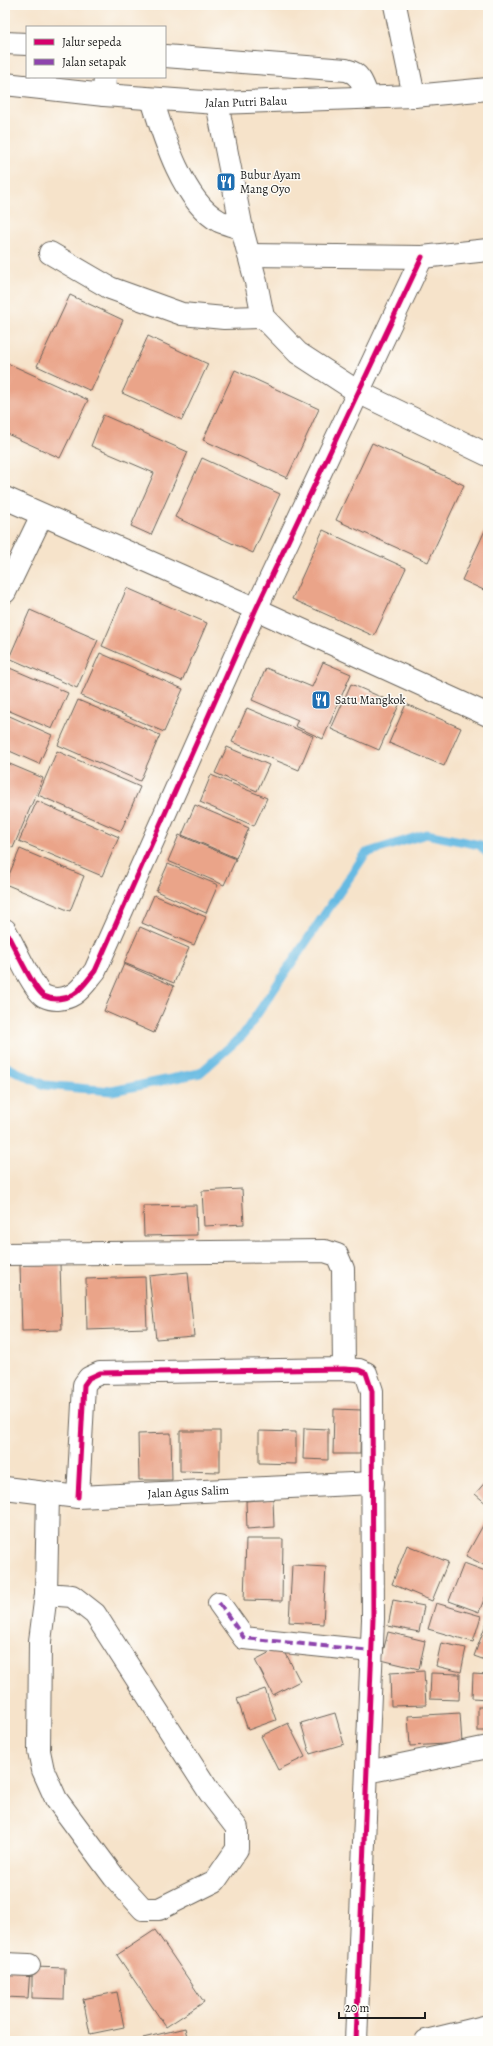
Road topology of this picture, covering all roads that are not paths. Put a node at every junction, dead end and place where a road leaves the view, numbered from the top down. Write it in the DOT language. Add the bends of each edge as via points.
graph roads {
  1 [pos="395,5"];
  2 [pos="5,43"];
  3 [pos="26,44"];
  4 [pos="166,56"];
  5 [pos="5,84"];
  6 [pos="104,86"];
  7 [pos="488,89"];
  8 [pos="414,96"];
  9 [pos="368,98"];
  10 [pos="152,99"];
  11 [pos="217,103"];
  12 [pos="242,229"];
  13 [pos="488,250"];
  14 [pos="50,253"];
  15 [pos="249,255"];
  16 [pos="422,257"];
  17 [pos="263,317"];
  18 [pos="358,392"];
  19 [pos="488,455"];
  20 [pos="5,498"];
  21 [pos="42,515"];
  22 [pos="5,592"];
  23 [pos="256,609"];
  24 [pos="488,715"];
  25 [pos="5,930"];
  26 [pos="5,1254"];
  27 [pos="344,1369"];
  28 [pos="373,1483"];
  29 [pos="5,1488"];
  30 [pos="48,1494"];
  31 [pos="78,1497"];
  32 [pos="46,1594"];
  33 [pos="219,1603"];
  34 [pos="372,1651"];
  35 [pos="488,1747"];
  36 [pos="367,1772"];
  37 [pos="5,1964"];
  38 [pos="29,1965"];
  39 [pos="488,2026"];
  40 [pos="356,2041"];
  41 [pos="426,2041"];
  1 -- 8 [label="street"];
  2 -- 3 [label="street"];
  4 -- 9 [label="street" via="346,70 354,72 359,77"];
  5 -- 6 [label="street, Jalan Putri Balau"];
  6 -- 10 [label="street, Jalan Putri Balau"];
  7 -- 8 [label="street, Jalan Putri Balau"];
  8 -- 9 [label="street, Jalan Putri Balau"];
  9 -- 11 [label="street, Jalan Putri Balau"];
  10 -- 11 [label="street, Jalan Putri Balau"];
  10 -- 12 [label="street" via="170,155 181,177 200,204 218,220"];
  11 -- 12 [label="street"];
  12 -- 15 [label="street"];
  13 -- 16 [label="street"];
  14 -- 17 [label="street" via="110,288 182,314 224,318"];
  15 -- 16 [label="street"];
  15 -- 17 [label="street"];
  16 -- 18 [label="street"];
  17 -- 18 [label="street" via="298,353"];
  18 -- 19 [label="street"];
  18 -- 23 [label="street"];
  20 -- 21 [label="street"];
  21 -- 22 [label="street"];
  21 -- 23 [label="street"];
  23 -- 24 [label="street"];
  23 -- 25 [label="street" via="95,971 76,993 66,998 44,996 36,987"];
  26 -- 27 [label="street" via="324,1251 337,1255 343,1269"];
  27 -- 28 [label="street" via="366,1373 372,1391"];
  27 -- 31 [label="street" via="100,1373 89,1378 84,1385"];
  28 -- 31 [label="street, Jalan Agus Salim"];
  28 -- 34 [label="street"];
  29 -- 30 [label="street, Jalan Agus Salim"];
  30 -- 31 [label="street, Jalan Agus Salim"];
  30 -- 32 [label="street"];
  32 -- 32 [label="street" via="72,1596 95,1614 210,1793 237,1828 237,1849 216,1881 159,1909 143,1909 114,1877 56,1799 43,1770 39,1751 40,1641"];
  33 -- 34 [label="street" via="244,1638"];
  34 -- 36 [label="street"];
  35 -- 36 [label="street"];
  36 -- 40 [label="street"];
  37 -- 38 [label="street"];
  39 -- 41 [label="street"];
}
